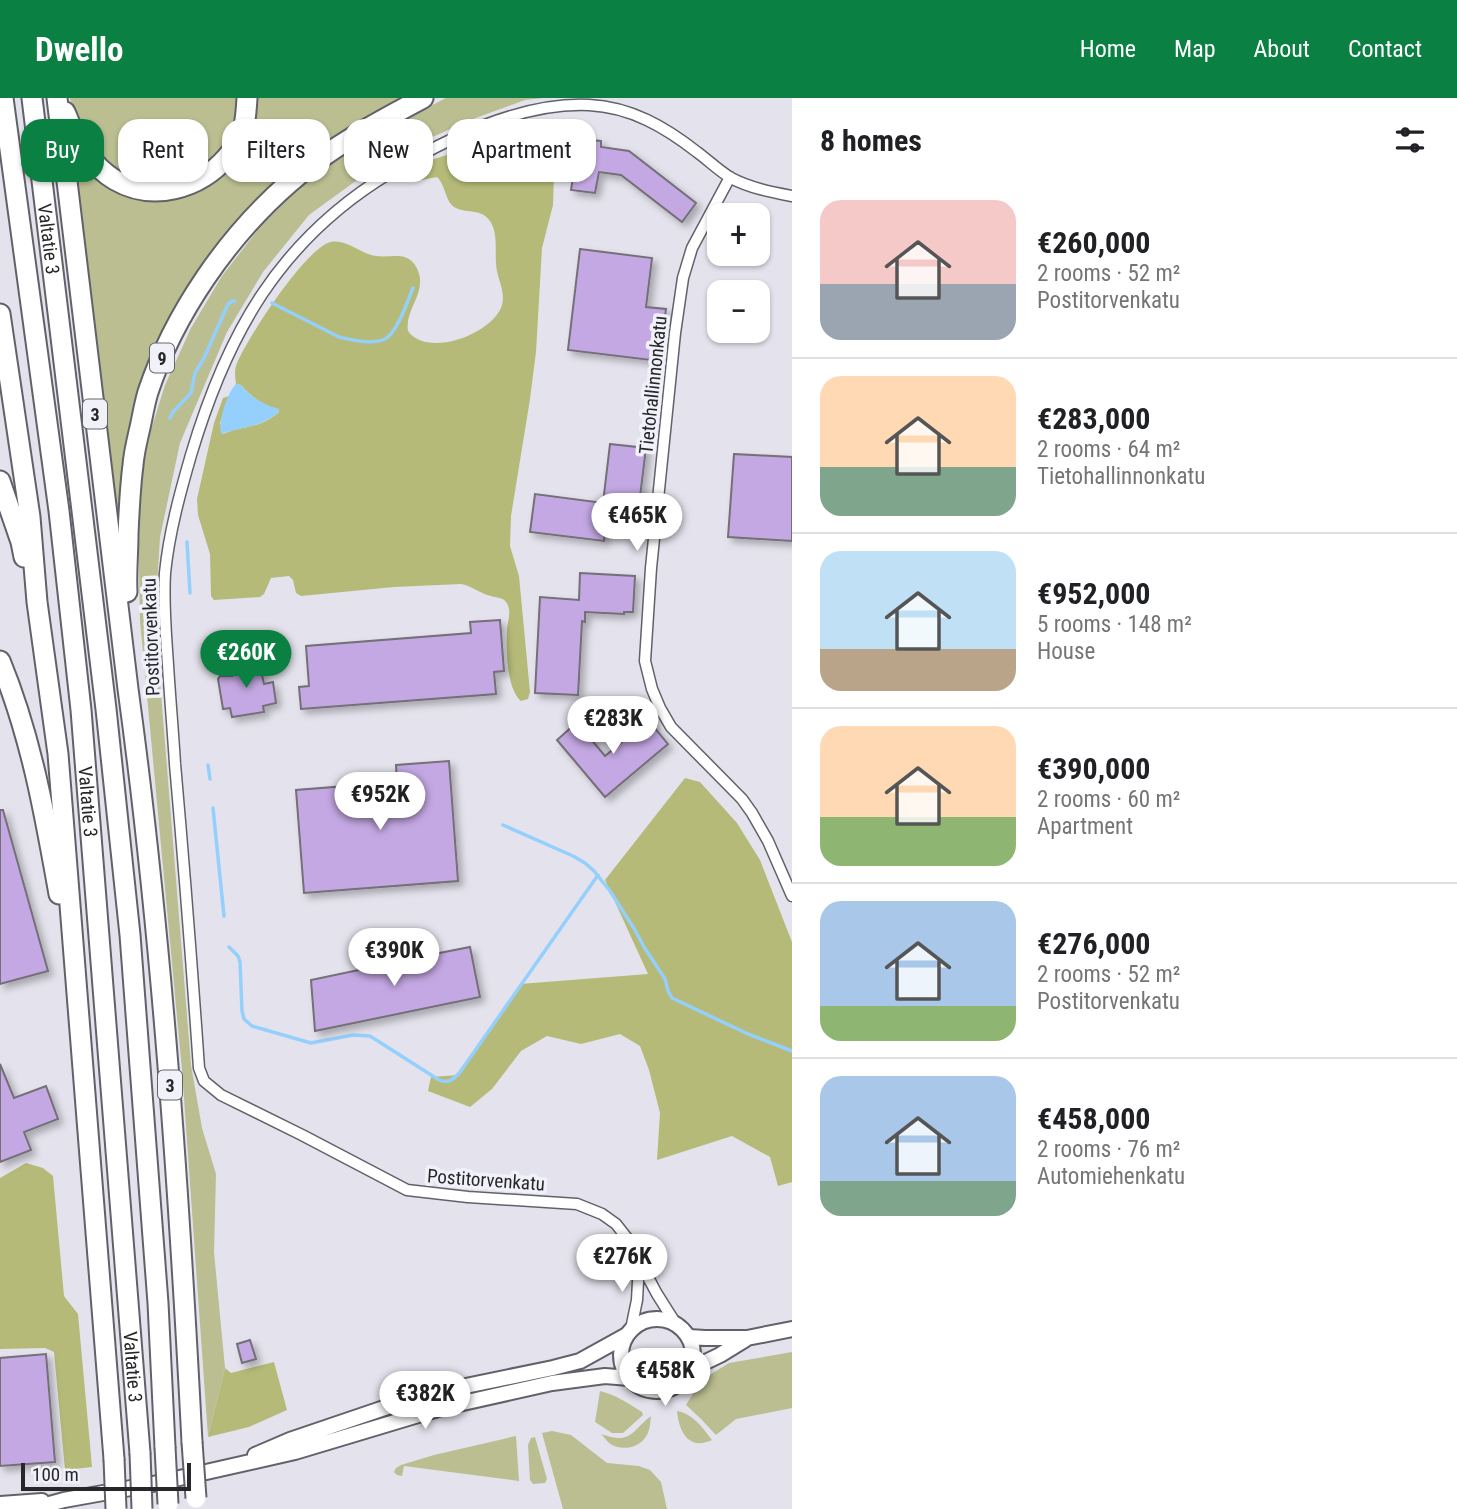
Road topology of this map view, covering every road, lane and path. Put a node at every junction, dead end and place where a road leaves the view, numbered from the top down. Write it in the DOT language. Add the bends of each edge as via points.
graph roads {
  1 [pos="3,98"];
  2 [pos="32,98"];
  3 [pos="59,98"];
  4 [pos="247,98"];
  5 [pos="423,98"];
  6 [pos="730,177"];
  7 [pos="792,197"];
  8 [pos="0,314"];
  9 [pos="0,481"];
  10 [pos="37,602"];
  11 [pos="0,661"];
  12 [pos="134,730"];
  13 [pos="792,896"];
  14 [pos="72,942"];
  15 [pos="639,1262"];
  16 [pos="677,1324"];
  17 [pos="792,1329"];
  18 [pos="629,1332"];
  19 [pos="689,1337"];
  20 [pos="747,1339"];
  21 [pos="691,1368"];
  22 [pos="629,1378"];
  23 [pos="221,1469"];
  24 [pos="64,1500"];
  25 [pos="196,1503"];
  26 [pos="0,1504"];
  27 [pos="168,1506"];
  28 [pos="32,1509"];
  29 [pos="116,1509"];
  30 [pos="142,1509"];
  1 -- 30 [label="highway, Valtatie 3, bridge" via="59,512 80,710"];
  2 -- 27 [label="highway, Valtatie 3, bridge" via="130,935"];
  3 -- 4 [label="highway" via="73,133 95,165 139,190 162,191 184,187 221,163 243,130"];
  3 -- 12 [label="highway, 3"];
  5 -- 12 [label="highway, 9" via="327,153 258,212 209,273 173,333 147,395 133,464 126,579"];
  6 -- 7 [label="street, Postitorvenkatu"];
  6 -- 13 [label="street, Tietohallinnonkatu" via="691,248 683,278 645,662 652,689 671,727 742,799 768,841"];
  6 -- 15 [label="street, Postitorvenkatu" via="676,135 640,116 605,107 563,105 526,112 457,137 361,191 319,225 281,267 229,350 183,482 166,567 164,611 173,735 199,1068 204,1082 220,1095 407,1190 577,1205 602,1213 627,1238"];
  8 -- 10 [label="highway" via="30,517"];
  9 -- 10 [label="highway"];
  10 -- 14 [label="highway" via="58,754"];
  11 -- 14 [label="highway" via="31,751"];
  12 -- 25 [label="highway, 3, bridge" via="172,1105"];
  14 -- 29 [label="highway, bridge"];
  15 -- 16 [label="street, Postitorvenkatu"];
  15 -- 18 [label="street"];
  16 -- 18 [label="main road" via="653,1318"];
  16 -- 19 [label="main road"];
  17 -- 20 [label="main road"];
  18 -- 22 [label="main road" via="621,1357"];
  18 -- 23 [label="main road" via="580,1360 396,1404"];
  19 -- 20 [label="main road"];
  19 -- 21 [label="main road" via="694,1352"];
  20 -- 21 [label="main road"];
  21 -- 22 [label="main road" via="681,1383 663,1391 644,1389"];
  22 -- 23 [label="main road" via="584,1378 529,1388"];
  23 -- 24 [label="main road"];
  24 -- 26 [label="main road"];
  24 -- 28 [label="main road"];
}
